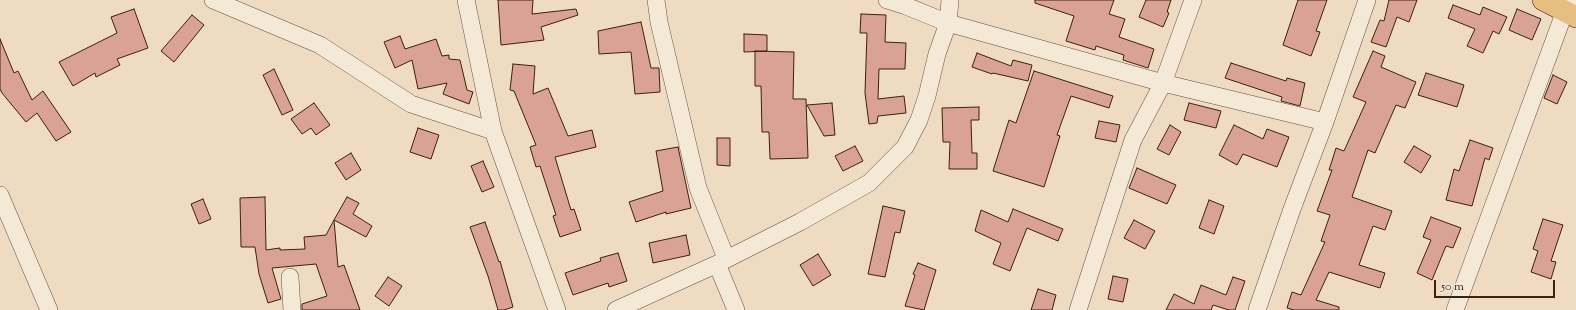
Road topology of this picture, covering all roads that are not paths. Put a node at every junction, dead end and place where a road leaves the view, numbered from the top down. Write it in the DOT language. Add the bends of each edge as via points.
graph roads {
  1 [pos="213,0"];
  2 [pos="466,0"];
  3 [pos="656,0"];
  4 [pos="886,0"];
  5 [pos="950,0"];
  6 [pos="1193,0"];
  7 [pos="1367,0"];
  8 [pos="1543,0"];
  9 [pos="1570,9"];
  10 [pos="948,23"];
  11 [pos="1163,83"];
  12 [pos="1325,122"];
  13 [pos="493,131"];
  14 [pos="0,195"];
  15 [pos="722,261"];
  16 [pos="290,277"];
  17 [pos="48,310"];
  18 [pos="292,310"];
  19 [pos="556,310"];
  20 [pos="616,310"];
  21 [pos="736,310"];
  22 [pos="1078,310"];
  23 [pos="1257,310"];
  24 [pos="1455,310"];
  1 -- 13 [label="street" via="320,44 411,104"];
  2 -- 13 [label="street"];
  3 -- 15 [label="street" via="698,188"];
  4 -- 10 [label="street"];
  5 -- 10 [label="street"];
  6 -- 11 [label="street"];
  7 -- 12 [label="street"];
  8 -- 9 [label="main road"];
  9 -- 24 [label="street"];
  10 -- 11 [label="street"];
  10 -- 15 [label="street" via="937,54 927,96 905,147 869,183 800,222"];
  11 -- 12 [label="street"];
  11 -- 22 [label="street" via="1133,140"];
  12 -- 23 [label="street"];
  13 -- 19 [label="street"];
  14 -- 17 [label="street"];
  15 -- 20 [label="street"];
  15 -- 21 [label="street"];
  16 -- 18 [label="street"];
}
